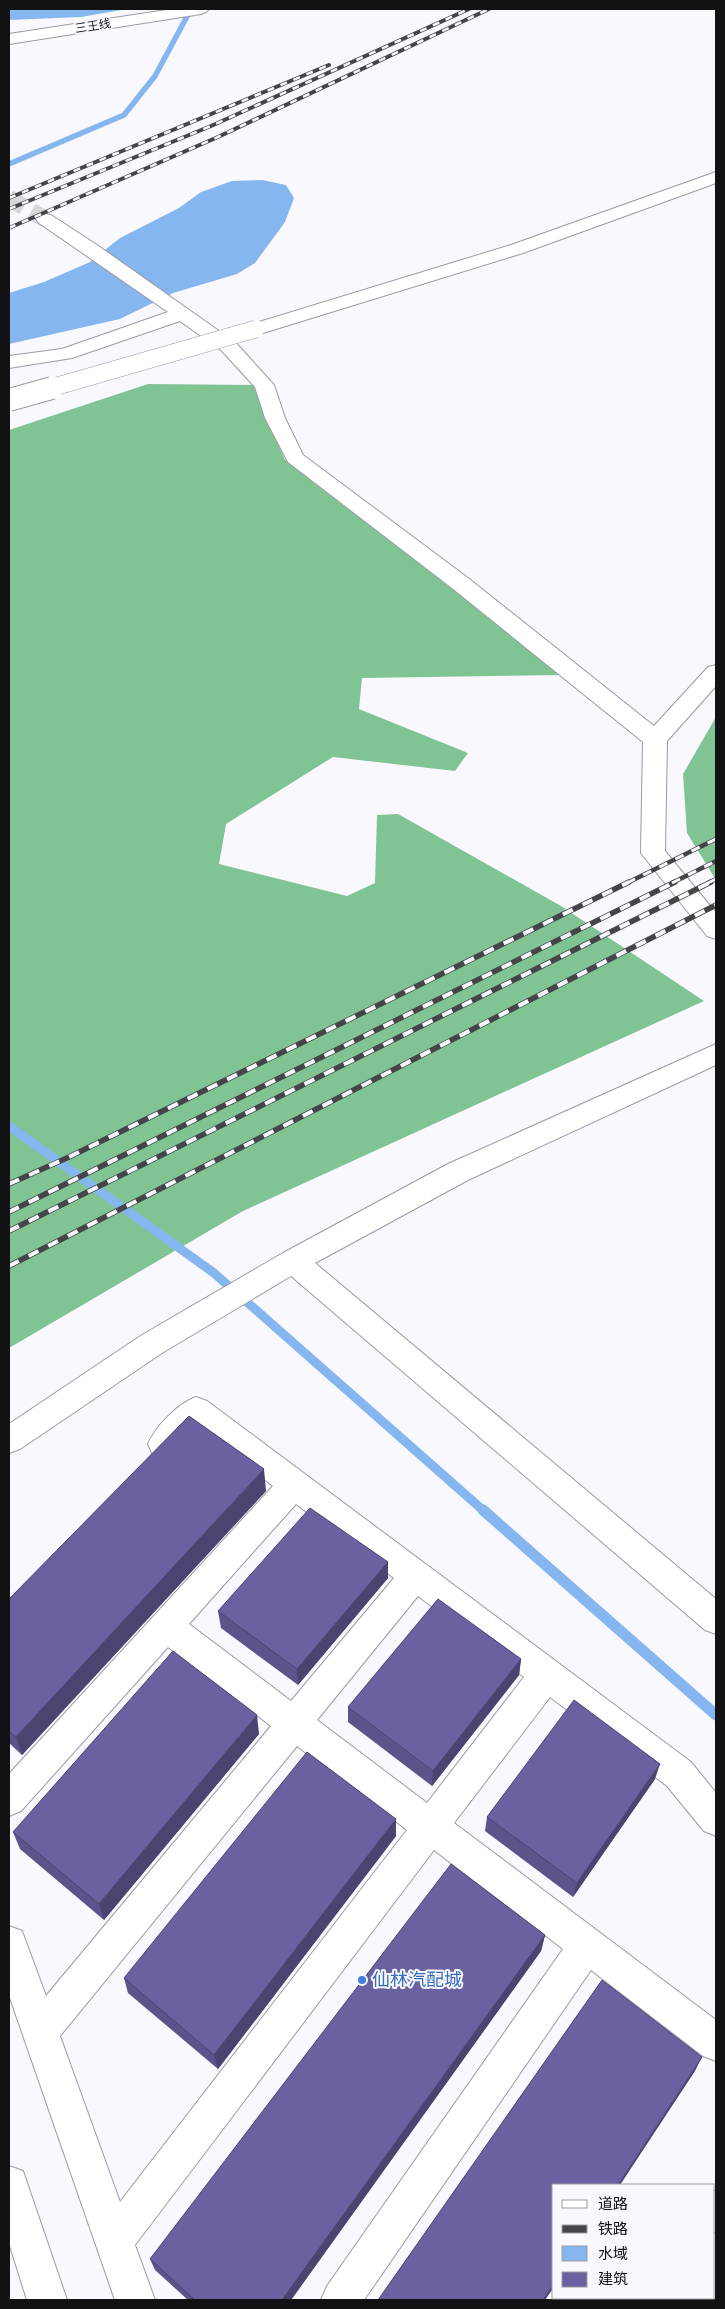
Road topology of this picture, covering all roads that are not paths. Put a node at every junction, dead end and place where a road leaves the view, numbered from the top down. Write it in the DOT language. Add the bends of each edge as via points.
graph roads {
  1 [pos="201,9"];
  2 [pos="9,39"];
  3 [pos="716,177"];
  4 [pos="44,219"];
  5 [pos="176,309"];
  6 [pos="9,362"];
  7 [pos="9,400"];
  8 [pos="716,672"];
  9 [pos="655,739"];
  10 [pos="716,930"];
  11 [pos="716,1054"];
  12 [pos="293,1261"];
  13 [pos="9,1440"];
  14 [pos="140,1466"];
  15 [pos="294,1484"];
  16 [pos="415,1576"];
  17 [pos="716,1619"];
  18 [pos="166,1626"];
  19 [pos="547,1674"];
  20 [pos="294,1723"];
  21 [pos="9,1799"];
  22 [pos="716,1820"];
  23 [pos="430,1826"];
  24 [pos="9,1944"];
  25 [pos="587,1945"];
  26 [pos="40,2032"];
  27 [pos="716,2043"];
  28 [pos="9,2185"];
  29 [pos="114,2241"];
  30 [pos="47,2300"];
  31 [pos="135,2300"];
  32 [pos="341,2300"];
  1 -- 2 [label="street, 三王线"];
  3 -- 7 [label="street, bridge" via="517,249"];
  4 -- 5 [label="street"];
  5 -- 6 [label="street" via="65,354"];
  5 -- 9 [label="street" via="229,347 264,385 275,418 295,458 460,583"];
  8 -- 9 [label="street"];
  9 -- 10 [label="street" via="653,853"];
  11 -- 12 [label="street" via="458,1172"];
  12 -- 13 [label="street" via="152,1344"];
  12 -- 17 [label="street"];
  14 -- 15 [label="street" via="196,1410"];
  15 -- 16 [label="street"];
  15 -- 18 [label="street"];
  16 -- 19 [label="street"];
  16 -- 20 [label="street"];
  18 -- 20 [label="street"];
  18 -- 21 [label="street"];
  19 -- 22 [label="street" via="679,1774"];
  19 -- 23 [label="street"];
  20 -- 23 [label="street"];
  20 -- 26 [label="street"];
  23 -- 25 [label="street"];
  23 -- 29 [label="street"];
  24 -- 26 [label="street"];
  25 -- 27 [label="street"];
  25 -- 32 [label="street"];
  26 -- 29 [label="street"];
  28 -- 30 [label="street"];
  29 -- 31 [label="street"];
}
